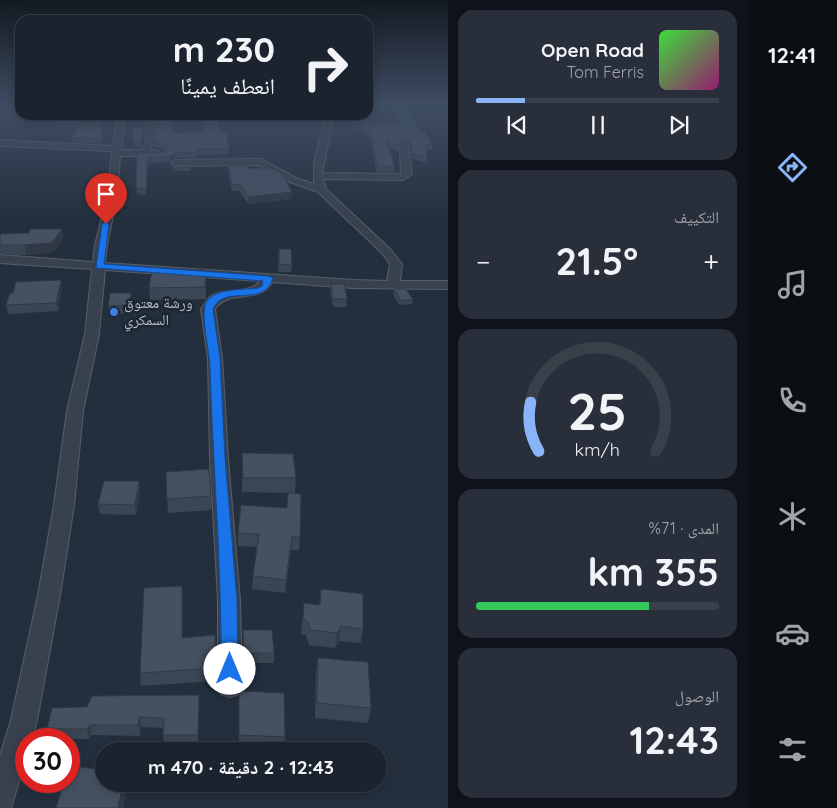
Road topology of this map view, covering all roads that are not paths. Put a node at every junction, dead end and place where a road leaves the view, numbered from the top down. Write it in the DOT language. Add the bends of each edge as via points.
graph roads {
  1 [pos="25,145"];
  2 [pos="118,145"];
  3 [pos="148,145"];
  4 [pos="323,145"];
  5 [pos="404,148"];
  6 [pos="117,151"];
  7 [pos="145,153"];
  8 [pos="162,153"];
  9 [pos="176,163"];
  10 [pos="318,176"];
  11 [pos="321,190"];
  12 [pos="0,259"];
  13 [pos="99,266"];
  14 [pos="268,278"];
  15 [pos="393,285"];
  16 [pos="448,285"];
  17 [pos="230,686"];
  18 [pos="0,801"];
  1 -- 6 [label="street"];
  2 -- 6 [label="street"];
  3 -- 7 [label="street"];
  4 -- 10 [label="street"];
  5 -- 10 [label="street" via="407,174 403,176"];
  6 -- 7 [label="street"];
  6 -- 13 [label="street"];
  7 -- 8 [label="street"];
  9 -- 11 [label="street" via="261,162 293,180"];
  10 -- 11 [label="street"];
  11 -- 15 [label="street" via="396,264"];
  12 -- 13 [label="street"];
  13 -- 14 [label="street"];
  13 -- 18 [label="street" via="92,334 75,411 49,595 24,720"];
  14 -- 15 [label="street"];
  14 -- 17 [label="street" via="266,287 222,295 211,301 208,309 215,358 229,600"];
  15 -- 16 [label="street"];
}
